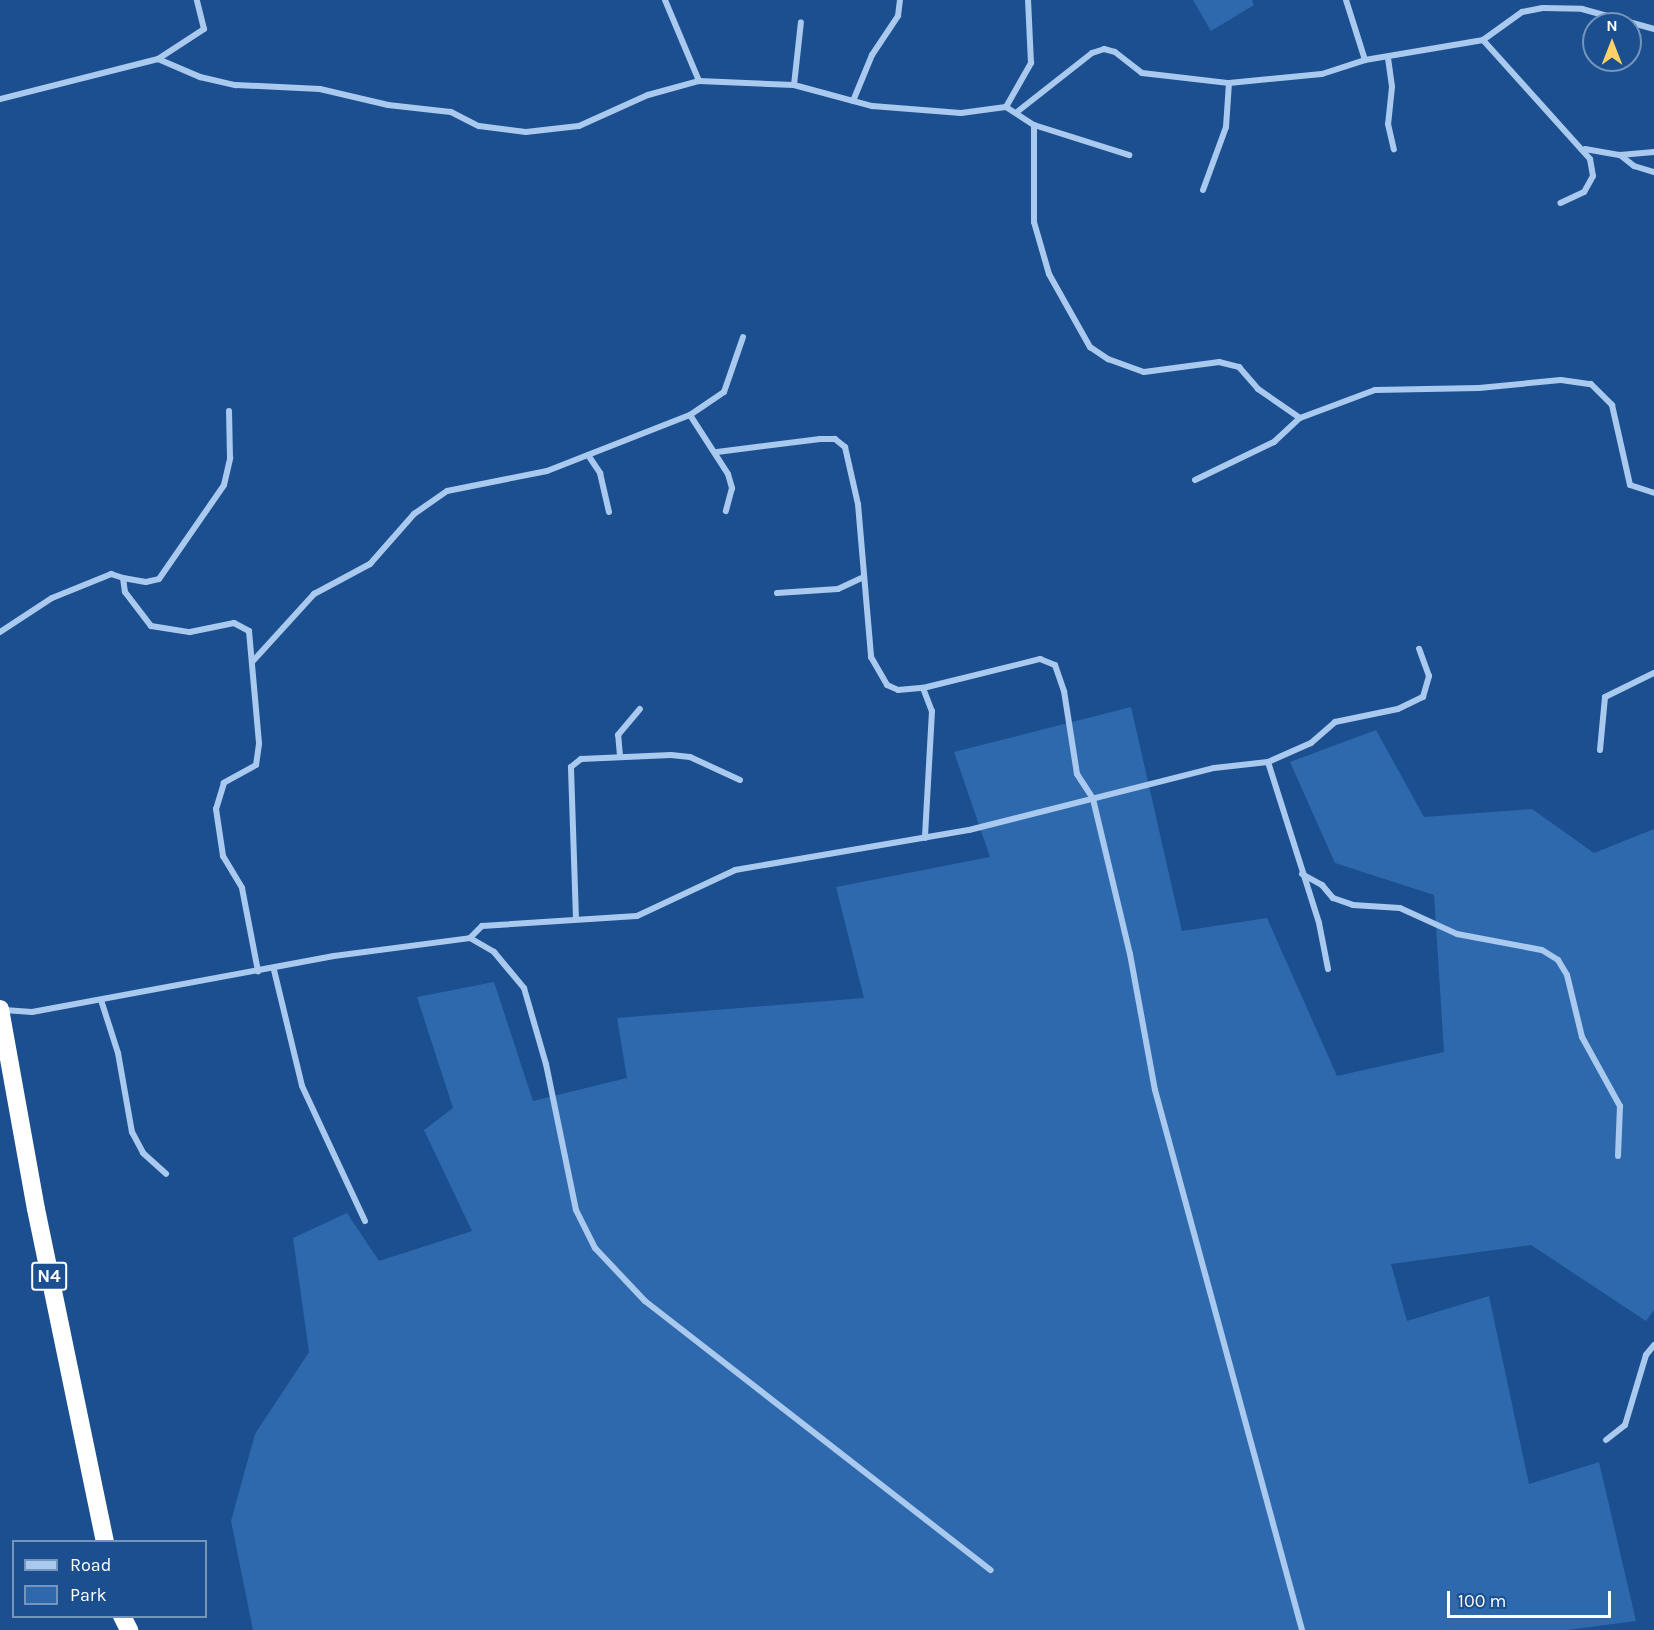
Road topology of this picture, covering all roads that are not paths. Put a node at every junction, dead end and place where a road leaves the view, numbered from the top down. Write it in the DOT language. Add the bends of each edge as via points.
graph roads {
  1 [pos="197,0"];
  2 [pos="665,0"];
  3 [pos="900,0"];
  4 [pos="1028,0"];
  5 [pos="1346,0"];
  6 [pos="801,22"];
  7 [pos="1654,29"];
  8 [pos="1483,40"];
  9 [pos="1388,58"];
  10 [pos="158,59"];
  11 [pos="1365,60"];
  12 [pos="699,81"];
  13 [pos="1229,83"];
  14 [pos="794,85"];
  15 [pos="0,99"];
  16 [pos="853,101"];
  17 [pos="1006,107"];
  18 [pos="1017,111"];
  19 [pos="1034,125"];
  20 [pos="1394,149"];
  21 [pos="1585,149"];
  22 [pos="1654,152"];
  23 [pos="1129,155"];
  24 [pos="1620,155"];
  25 [pos="1654,172"];
  26 [pos="1203,190"];
  27 [pos="1560,203"];
  28 [pos="743,337"];
  29 [pos="229,411"];
  30 [pos="690,415"];
  31 [pos="1299,418"];
  32 [pos="717,453"];
  33 [pos="588,455"];
  34 [pos="1195,480"];
  35 [pos="1654,493"];
  36 [pos="726,511"];
  37 [pos="609,512"];
  38 [pos="123,578"];
  39 [pos="862,578"];
  40 [pos="777,593"];
  41 [pos="0,632"];
  42 [pos="1419,649"];
  43 [pos="253,661"];
  44 [pos="1654,674"];
  45 [pos="923,688"];
  46 [pos="640,709"];
  47 [pos="1600,750"];
  48 [pos="620,756"];
  49 [pos="1268,762"];
  50 [pos="740,780"];
  51 [pos="1093,799"];
  52 [pos="925,838"];
  53 [pos="1302,874"];
  54 [pos="576,919"];
  55 [pos="470,938"];
  56 [pos="1328,969"];
  57 [pos="274,970"];
  58 [pos="258,971"];
  59 [pos="101,1000"];
  60 [pos="0,1009"];
  61 [pos="1618,1156"];
  62 [pos="166,1174"];
  63 [pos="365,1221"];
  64 [pos="1654,1345"];
  65 [pos="1606,1440"];
  66 [pos="105,1540"];
  67 [pos="991,1570"];
  68 [pos="1302,1630"];
  1 -- 10 [label="street" via="204,29"];
  2 -- 12 [label="street"];
  3 -- 16 [label="street" via="898,16 872,55"];
  4 -- 17 [label="street" via="1031,63"];
  5 -- 11 [label="street"];
  6 -- 14 [label="street"];
  7 -- 8 [label="street" via="1582,9 1543,8 1522,12"];
  8 -- 9 [label="street"];
  8 -- 21 [label="street"];
  9 -- 11 [label="street"];
  9 -- 20 [label="street" via="1392,87 1388,124"];
  10 -- 12 [label="street" via="200,77 236,85 320,89 388,105 451,112 479,126 526,132 579,126 648,95"];
  10 -- 15 [label="street"];
  11 -- 13 [label="street" via="1322,74"];
  12 -- 14 [label="street"];
  13 -- 18 [label="street" via="1142,73 1115,52 1104,49 1092,53"];
  13 -- 26 [label="street" via="1226,127"];
  14 -- 16 [label="street"];
  16 -- 17 [label="street" via="961,113"];
  17 -- 18 [label="street"];
  18 -- 19 [label="street"];
  19 -- 23 [label="street"];
  19 -- 31 [label="street" via="1034,222 1049,274 1090,346 1144,372 1208,362 1239,367 1258,389"];
  21 -- 24 [label="street"];
  21 -- 27 [label="street" via="1593,176 1584,192"];
  22 -- 24 [label="street"];
  24 -- 25 [label="street" via="1634,166"];
  28 -- 30 [label="street" via="724,392"];
  29 -- 38 [label="street" via="230,458 224,485 159,579 146,582"];
  30 -- 32 [label="street"];
  30 -- 33 [label="street"];
  31 -- 34 [label="street" via="1274,442"];
  31 -- 35 [label="street" via="1375,390 1479,388 1561,380 1591,384 1612,405 1630,485"];
  32 -- 36 [label="street" via="732,488"];
  32 -- 39 [label="street" via="820,439 835,439 845,447 858,504"];
  33 -- 37 [label="street" via="600,473"];
  33 -- 43 [label="street" via="500,483 447,491 414,514 370,564 314,594"];
  38 -- 41 [label="street" via="111,574 52,598"];
  38 -- 43 [label="street" via="124,592 151,626 190,632 225,623 241,625 251,638"];
  39 -- 40 [label="street" via="838,589"];
  39 -- 45 [label="street" via="871,657 887,685 898,690"];
  42 -- 49 [label="street" via="1429,676 1423,697 1398,708 1335,722 1311,743"];
  43 -- 58 [label="street" via="256,765 224,783 216,809 224,856 242,888"];
  44 -- 47 [label="street" via="1605,697"];
  45 -- 51 [label="street" via="1040,659 1055,665 1064,691 1077,774"];
  45 -- 52 [label="street" via="932,711"];
  46 -- 48 [label="street" via="618,735"];
  48 -- 50 [label="street" via="690,757"];
  48 -- 54 [label="street" via="581,759 571,767"];
  49 -- 51 [label="street" via="1214,768"];
  49 -- 53 [label="street" via="1275,773"];
  51 -- 52 [label="street"];
  51 -- 68 [label="street" via="1130,954 1155,1090"];
  52 -- 54 [label="street" via="735,870 637,916"];
  53 -- 56 [label="street"];
  53 -- 61 [label="street" via="1322,885 1333,898 1353,905 1400,908 1457,934 1542,950 1558,960 1567,975 1582,1037 1620,1106"];
  54 -- 55 [label="street" via="483,926"];
  55 -- 57 [label="street" via="334,956"];
  55 -- 67 [label="street" via="494,952 524,988 546,1064 576,1210 595,1248 645,1301"];
  57 -- 58 [label="street"];
  57 -- 63 [label="street" via="302,1086"];
  58 -- 59 [label="street"];
  59 -- 60 [label="street" via="32,1012"];
  59 -- 62 [label="street" via="118,1053 132,1132 143,1153"];
  60 -- 66 [label="highway, N4" via="36,1209"];
  64 -- 65 [label="street" via="1646,1355 1625,1425"];
}
